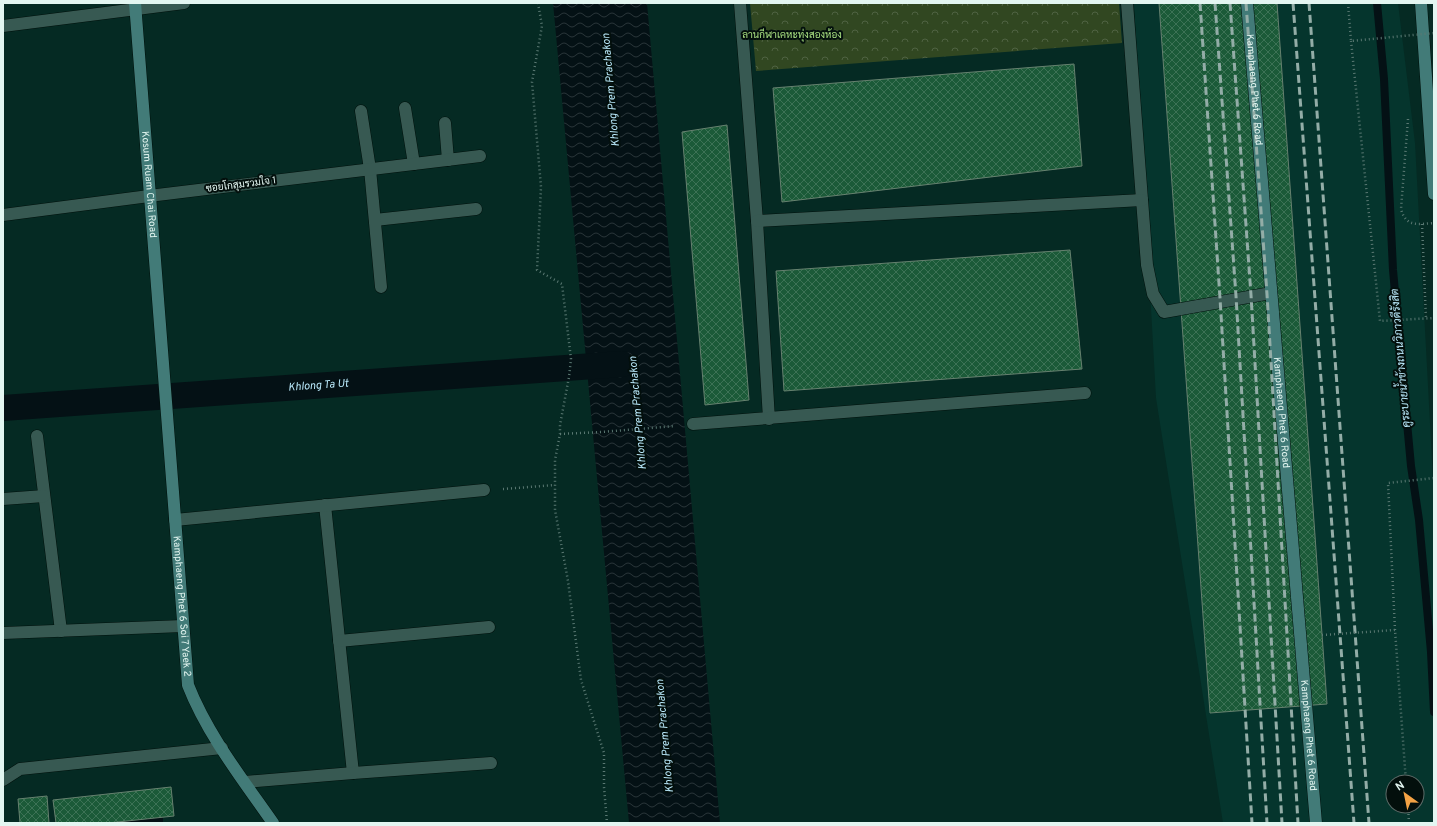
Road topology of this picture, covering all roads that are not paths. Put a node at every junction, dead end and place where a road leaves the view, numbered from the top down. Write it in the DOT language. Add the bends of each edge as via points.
graph roads {
  1 [pos="184,3"];
  2 [pos="740,3"];
  3 [pos="1127,3"];
  4 [pos="1247,3"];
  5 [pos="1421,3"];
  6 [pos="135,6"];
  7 [pos="3,26"];
  8 [pos="405,108"];
  9 [pos="361,111"];
  10 [pos="446,123"];
  11 [pos="480,156"];
  12 [pos="448,160"];
  13 [pos="414,164"];
  14 [pos="370,169"];
  15 [pos="1434,194"];
  16 [pos="149,196"];
  17 [pos="1142,200"];
  18 [pos="476,209"];
  19 [pos="3,215"];
  20 [pos="375,220"];
  21 [pos="757,221"];
  22 [pos="381,287"];
  23 [pos="1271,293"];
  24 [pos="163,366"];
  25 [pos="1085,393"];
  26 [pos="769,419"];
  27 [pos="693,424"];
  28 [pos="37,436"];
  29 [pos="484,490"];
  30 [pos="44,496"];
  31 [pos="3,499"];
  32 [pos="325,505"];
  33 [pos="175,520"];
  34 [pos="183,626"];
  35 [pos="489,627"];
  36 [pos="61,631"];
  37 [pos="3,633"];
  38 [pos="339,641"];
  39 [pos="222,748"];
  40 [pos="491,763"];
  41 [pos="353,773"];
  42 [pos="3,780"];
  43 [pos="245,782"];
  44 [pos="273,823"];
  45 [pos="1316,823"];
  1 -- 6 [label="street"];
  2 -- 21 [label="street"];
  3 -- 17 [label="street"];
  4 -- 23 [label="main road, Kamphaeng Phet 6 Road"];
  5 -- 15 [label="main road"];
  6 -- 7 [label="street"];
  6 -- 16 [label="main road, Kosum Ruam Chai Road"];
  8 -- 13 [label="street"];
  9 -- 14 [label="street"];
  10 -- 12 [label="street"];
  11 -- 12 [label="street, ซอยโกสุมรวมใจ 1"];
  12 -- 13 [label="street, ซอยโกสุมรวมใจ 1"];
  13 -- 14 [label="street, ซอยโกสุมรวมใจ 1"];
  14 -- 16 [label="street, ซอยโกสุมรวมใจ 1"];
  14 -- 20 [label="street"];
  16 -- 19 [label="street, ซอยโกสุมรวมใจ 1"];
  16 -- 24 [label="main road, Kosum Ruam Chai Road"];
  17 -- 21 [label="street"];
  17 -- 23 [label="street" via="1153,294 1164,312"];
  18 -- 20 [label="street"];
  20 -- 22 [label="street"];
  21 -- 26 [label="street"];
  23 -- 45 [label="main road, Kamphaeng Phet 6 Road"];
  24 -- 33 [label="main road, Kamphaeng Phet 6 Soi 7 Yaek 2"];
  25 -- 26 [label="street"];
  26 -- 27 [label="street"];
  28 -- 30 [label="street"];
  29 -- 32 [label="street"];
  30 -- 31 [label="street"];
  30 -- 36 [label="street"];
  32 -- 33 [label="street"];
  32 -- 38 [label="street"];
  33 -- 34 [label="main road, Kamphaeng Phet 6 Soi 7 Yaek 2"];
  34 -- 36 [label="street"];
  34 -- 39 [label="main road, Kamphaeng Phet 6 Soi 7 Yaek 2" via="188,685 196,705"];
  35 -- 38 [label="street"];
  36 -- 37 [label="street"];
  38 -- 41 [label="street"];
  39 -- 42 [label="street" via="20,770"];
  39 -- 43 [label="main road, Kamphaeng Phet 6 Soi 7 Yaek 2"];
  40 -- 41 [label="street"];
  41 -- 43 [label="street"];
  43 -- 44 [label="main road, Kamphaeng Phet 6 Soi 7 Yaek 2"];
}
